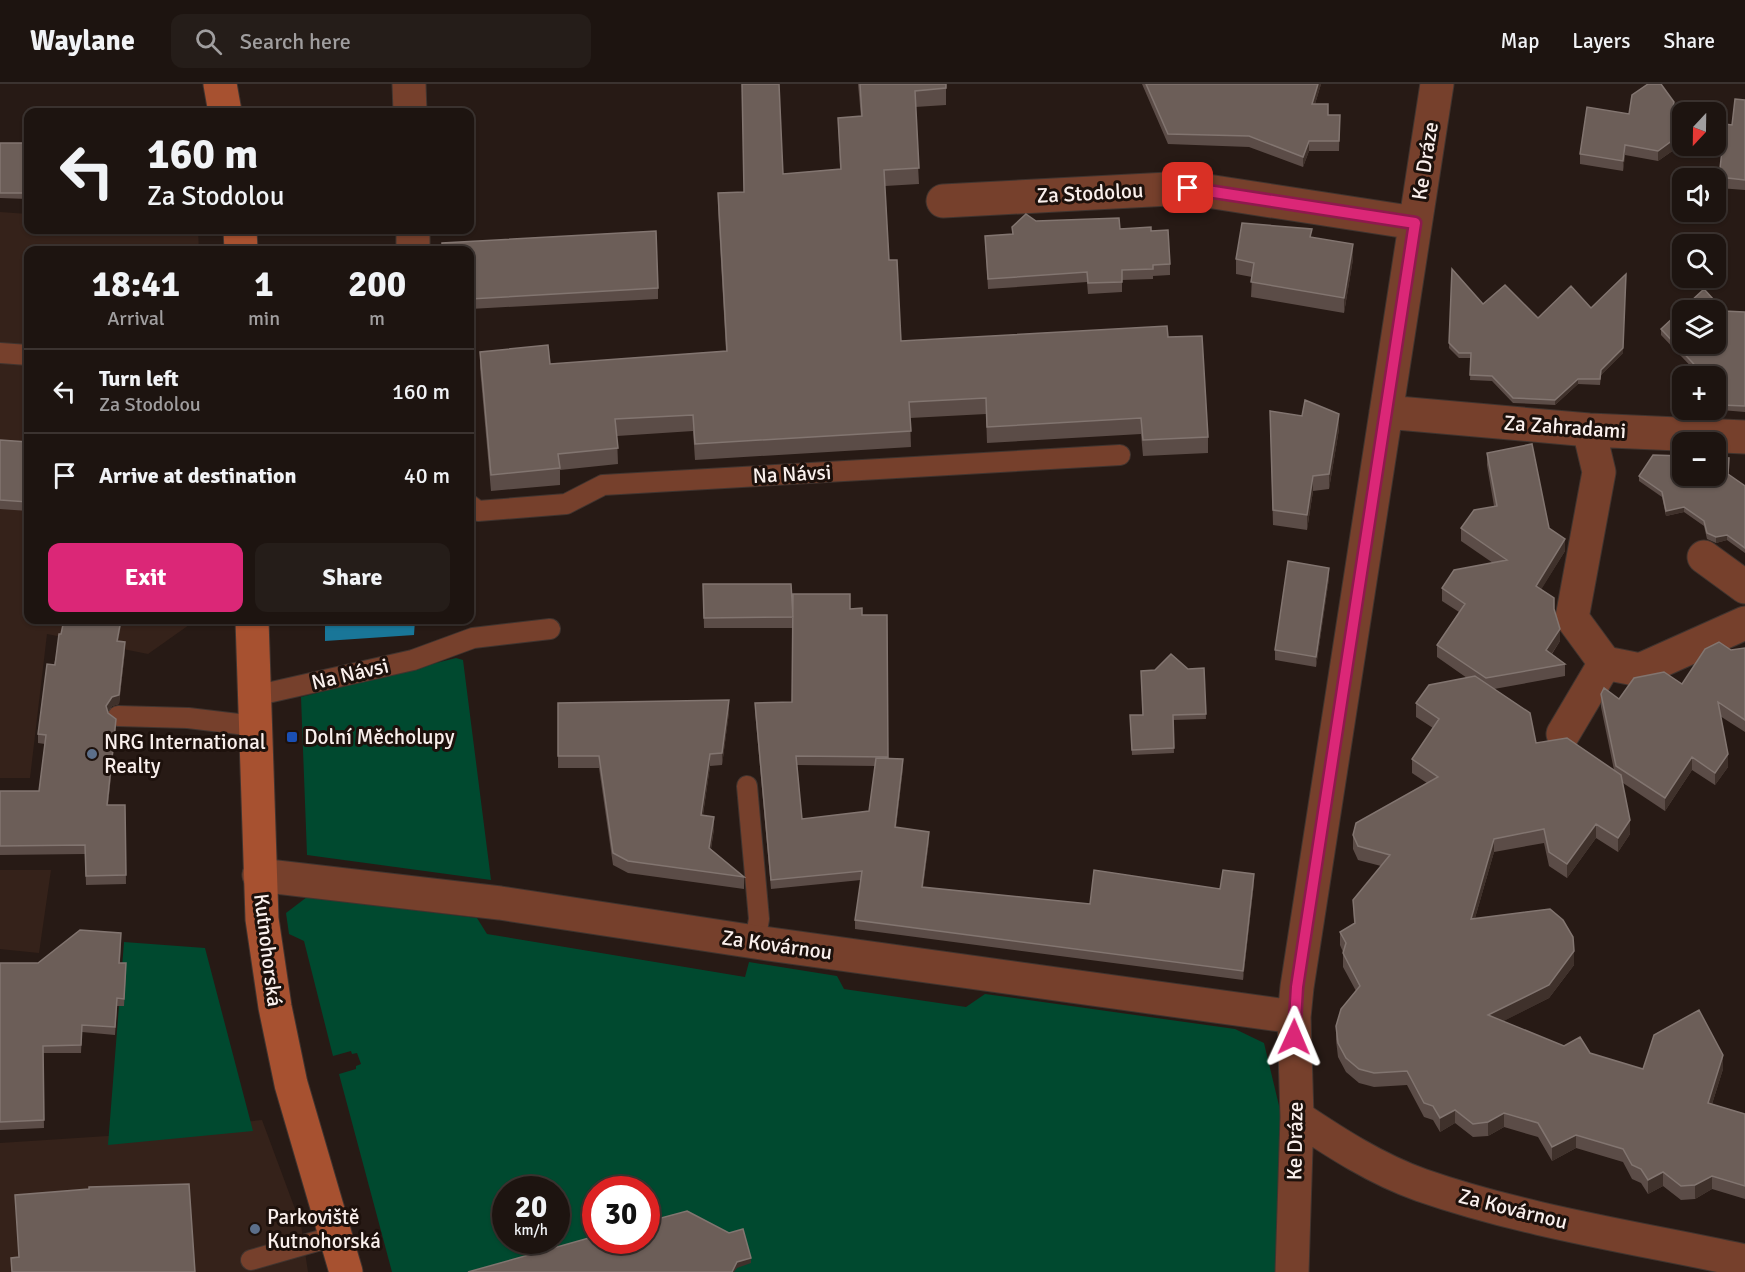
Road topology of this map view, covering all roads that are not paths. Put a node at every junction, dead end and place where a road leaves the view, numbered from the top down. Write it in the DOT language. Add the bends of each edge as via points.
graph roads {
  1 [pos="220,84"];
  2 [pos="409,84"];
  3 [pos="1437,84"];
  4 [pos="224,108"];
  5 [pos="410,108"];
  6 [pos="943,201"];
  7 [pos="1415,223"];
  8 [pos="0,353"];
  9 [pos="24,356"];
  10 [pos="1386,412"];
  11 [pos="1589,430"];
  12 [pos="1745,437"];
  13 [pos="1120,455"];
  14 [pos="474,508"];
  15 [pos="1704,557"];
  16 [pos="1745,587"];
  17 [pos="1745,623"];
  18 [pos="252,624"];
  19 [pos="550,629"];
  20 [pos="1605,663"];
  21 [pos="254,711"];
  22 [pos="118,716"];
  23 [pos="1563,734"];
  24 [pos="747,786"];
  25 [pos="259,875"];
  26 [pos="754,942"];
  27 [pos="1294,1017"];
  28 [pos="1297,1117"];
  29 [pos="335,1236"];
  30 [pos="251,1260"];
  31 [pos="1745,1261"];
  32 [pos="346,1272"];
  33 [pos="1292,1272"];
  1 -- 4 [label="main road"];
  2 -- 5 [label="street"];
  3 -- 7 [label="street, Ke Dráze"];
  6 -- 7 [label="street, Za Stodolou" via="1188,188"];
  7 -- 10 [label="street, Ke Dráze"];
  8 -- 9 [label="lane"];
  10 -- 11 [label="street, Za Zahradami"];
  10 -- 27 [label="street, Ke Dráze"];
  11 -- 12 [label="street, Za Zahradami"];
  11 -- 20 [label="street" via="1599,472 1572,618"];
  13 -- 14 [label="lane, Na Návsi" via="603,485 566,504 478,511"];
  15 -- 16 [label="street"];
  17 -- 20 [label="street" via="1640,670"];
  18 -- 21 [label="main road, Kutnohorská"];
  19 -- 21 [label="lane, Na Návsi" via="473,638"];
  20 -- 23 [label="street"];
  21 -- 22 [label="lane, Na Návsi" via="188,718"];
  21 -- 25 [label="main road, Kutnohorská"];
  24 -- 26 [label="lane" via="759,919"];
  25 -- 26 [label="street, Za Kovárnou" via="500,903"];
  25 -- 29 [label="main road, Kutnohorská" via="262,919 282,1040"];
  26 -- 27 [label="street, Za Kovárnou"];
  27 -- 28 [label="street, Ke Dráze"];
  28 -- 31 [label="street, Za Kovárnou" via="1373,1164 1420,1185 1493,1207"];
  28 -- 33 [label="street, Ke Dráze"];
  29 -- 30 [label="lane"];
  29 -- 32 [label="main road, Kutnohorská"];
}
